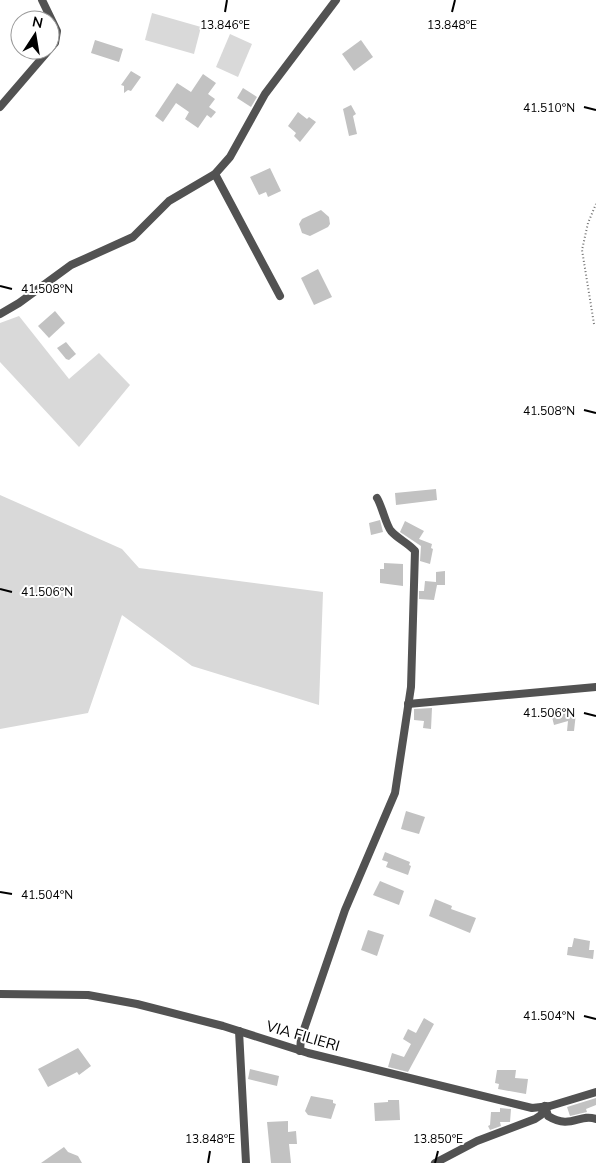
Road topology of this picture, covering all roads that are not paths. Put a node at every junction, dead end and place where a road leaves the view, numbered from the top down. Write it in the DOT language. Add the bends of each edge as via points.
graph roads {
  1 [pos="42,0"];
  2 [pos="336,0"];
  3 [pos="0,107"];
  4 [pos="216,174"];
  5 [pos="280,296"];
  6 [pos="0,314"];
  7 [pos="377,498"];
  8 [pos="596,687"];
  9 [pos="408,704"];
  10 [pos="0,994"];
  11 [pos="239,1031"];
  12 [pos="300,1051"];
  13 [pos="596,1092"];
  14 [pos="545,1106"];
  15 [pos="596,1119"];
  16 [pos="246,1163"];
  17 [pos="434,1163"];
  1 -- 3 [label="street" via="57,31 55,43"];
  2 -- 4 [label="street" via="265,94 230,157"];
  4 -- 5 [label="street"];
  4 -- 6 [label="street" via="169,201 133,237 71,265 20,304"];
  7 -- 9 [label="street" via="390,530 415,551 414,654"];
  8 -- 9 [label="street"];
  9 -- 12 [label="street" via="395,793 346,910 306,1024"];
  10 -- 11 [label="street, VIA FILIERI" via="88,995 185,1015"];
  11 -- 12 [label="street, VIA FILIERI"];
  11 -- 16 [label="street"];
  12 -- 14 [label="street, VIA FILIERI" via="532,1108"];
  13 -- 14 [label="street, VIA FILIERI"];
  14 -- 15 [label="street" via="548,1116 567,1123 591,1117"];
  14 -- 17 [label="street" via="535,1119 477,1141"];
}
